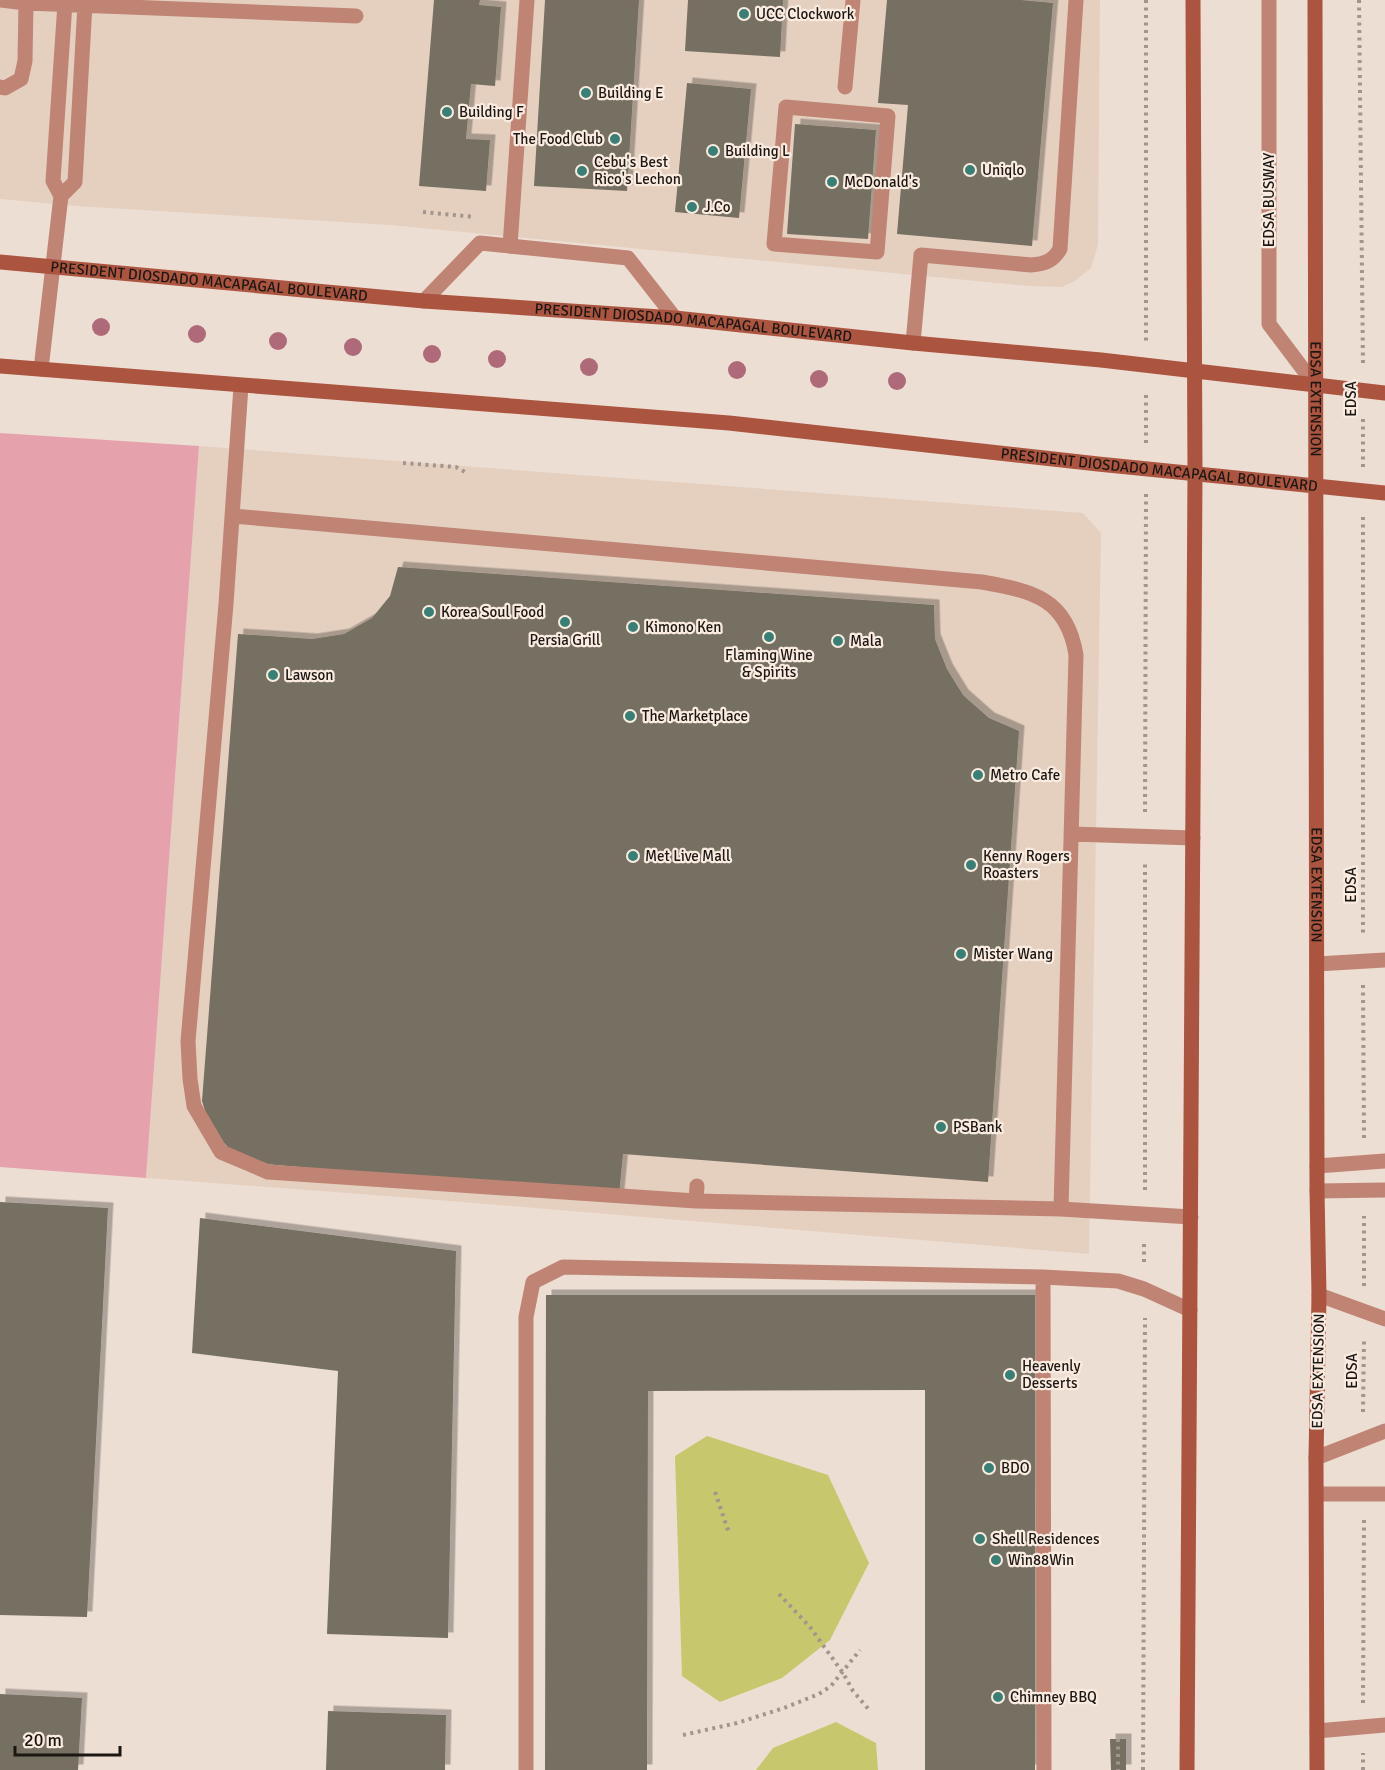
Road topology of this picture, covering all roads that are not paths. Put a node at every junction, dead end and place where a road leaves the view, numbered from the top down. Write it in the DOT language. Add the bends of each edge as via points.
graph roads {
  1 [pos="0,0"];
  2 [pos="527,0"];
  3 [pos="853,0"];
  4 [pos="1076,0"];
  5 [pos="1193,0"];
  6 [pos="1269,0"];
  7 [pos="1316,0"];
  8 [pos="27,3"];
  9 [pos="65,3"];
  10 [pos="86,4"];
  11 [pos="356,16"];
  12 [pos="0,87"];
  13 [pos="845,87"];
  14 [pos="61,196"];
  15 [pos="774,244"];
  16 [pos="510,246"];
  17 [pos="0,262"];
  18 [pos="53,266"];
  19 [pos="424,301"];
  20 [pos="675,318"];
  21 [pos="913,343"];
  22 [pos="0,366"];
  23 [pos="41,369"];
  24 [pos="1194,371"];
  25 [pos="1315,385"];
  26 [pos="241,386"];
  27 [pos="1385,393"];
  28 [pos="1195,474"];
  29 [pos="1316,486"];
  30 [pos="1385,493"];
  31 [pos="233,516"];
  32 [pos="1071,834"];
  33 [pos="1193,838"];
  34 [pos="1385,960"];
  35 [pos="1317,964"];
  36 [pos="1385,1161"];
  37 [pos="1317,1166"];
  38 [pos="697,1185"];
  39 [pos="1385,1190"];
  40 [pos="1317,1191"];
  41 [pos="696,1202"];
  42 [pos="1060,1209"];
  43 [pos="1191,1217"];
  44 [pos="1043,1277"];
  45 [pos="1319,1295"];
  46 [pos="1190,1310"];
  47 [pos="1385,1319"];
  48 [pos="1385,1431"];
  49 [pos="1316,1458"];
  50 [pos="1317,1494"];
  51 [pos="1385,1494"];
  52 [pos="1385,1725"];
  53 [pos="1317,1731"];
  54 [pos="526,1770"];
  55 [pos="1044,1770"];
  56 [pos="1187,1770"];
  57 [pos="1317,1770"];
  1 -- 8 [label="street"];
  2 -- 16 [label="street"];
  3 -- 13 [label="street"];
  4 -- 21 [label="street" via="1060,249 1054,259 1031,265 921,255"];
  5 -- 24 [label="main road"];
  6 -- 25 [label="street, EDSA BUSWAY" via="1269,324"];
  7 -- 25 [label="main road, EDSA EXTENSION"];
  8 -- 9 [label="street"];
  8 -- 12 [label="street" via="21,79"];
  9 -- 10 [label="street"];
  9 -- 14 [label="street" via="53,181"];
  10 -- 11 [label="street"];
  10 -- 14 [label="street" via="75,182"];
  14 -- 18 [label="street"];
  15 -- 15 [label="street" via="877,252 888,116 786,107"];
  16 -- 19 [label="street" via="480,243"];
  16 -- 20 [label="street" via="628,258"];
  17 -- 18 [label="main road, PRESIDENT DIOSDADO MACAPAGAL BOULEVARD"];
  18 -- 19 [label="main road, PRESIDENT DIOSDADO MACAPAGAL BOULEVARD"];
  18 -- 23 [label="street"];
  19 -- 20 [label="main road, PRESIDENT DIOSDADO MACAPAGAL BOULEVARD"];
  20 -- 21 [label="main road, PRESIDENT DIOSDADO MACAPAGAL BOULEVARD"];
  21 -- 24 [label="main road, PRESIDENT DIOSDADO MACAPAGAL BOULEVARD"];
  22 -- 23 [label="main road, PRESIDENT DIOSDADO MACAPAGAL BOULEVARD"];
  23 -- 26 [label="main road, PRESIDENT DIOSDADO MACAPAGAL BOULEVARD"];
  24 -- 25 [label="main road, PRESIDENT DIOSDADO MACAPAGAL BOULEVARD"];
  24 -- 28 [label="main road"];
  25 -- 27 [label="main road, PRESIDENT DIOSDADO MACAPAGAL BOULEVARD"];
  25 -- 29 [label="main road, EDSA EXTENSION"];
  26 -- 28 [label="main road, PRESIDENT DIOSDADO MACAPAGAL BOULEVARD" via="729,423"];
  26 -- 31 [label="street"];
  28 -- 29 [label="main road, PRESIDENT DIOSDADO MACAPAGAL BOULEVARD"];
  28 -- 33 [label="main road"];
  29 -- 30 [label="main road, PRESIDENT DIOSDADO MACAPAGAL BOULEVARD"];
  29 -- 35 [label="main road, EDSA EXTENSION"];
  31 -- 32 [label="street" via="982,582 1020,589 1047,602 1063,616 1073,637 1076,700"];
  31 -- 41 [label="street" via="188,1041 194,1107 221,1152 268,1172"];
  32 -- 33 [label="street"];
  32 -- 42 [label="street"];
  33 -- 43 [label="main road"];
  34 -- 35 [label="street"];
  35 -- 37 [label="main road, EDSA EXTENSION"];
  36 -- 37 [label="street"];
  37 -- 40 [label="main road, EDSA EXTENSION"];
  38 -- 41 [label="street"];
  39 -- 40 [label="street"];
  40 -- 45 [label="main road, EDSA EXTENSION"];
  41 -- 42 [label="street"];
  42 -- 43 [label="street"];
  43 -- 46 [label="main road"];
  44 -- 46 [label="street" via="1118,1281"];
  44 -- 54 [label="street" via="563,1267 533,1282 526,1317"];
  44 -- 55 [label="street"];
  45 -- 47 [label="street"];
  45 -- 49 [label="main road, EDSA EXTENSION"];
  46 -- 56 [label="main road"];
  48 -- 49 [label="street"];
  49 -- 50 [label="main road, EDSA EXTENSION"];
  50 -- 51 [label="street"];
  50 -- 53 [label="main road, EDSA EXTENSION"];
  52 -- 53 [label="street"];
  53 -- 57 [label="main road, EDSA EXTENSION"];
}
